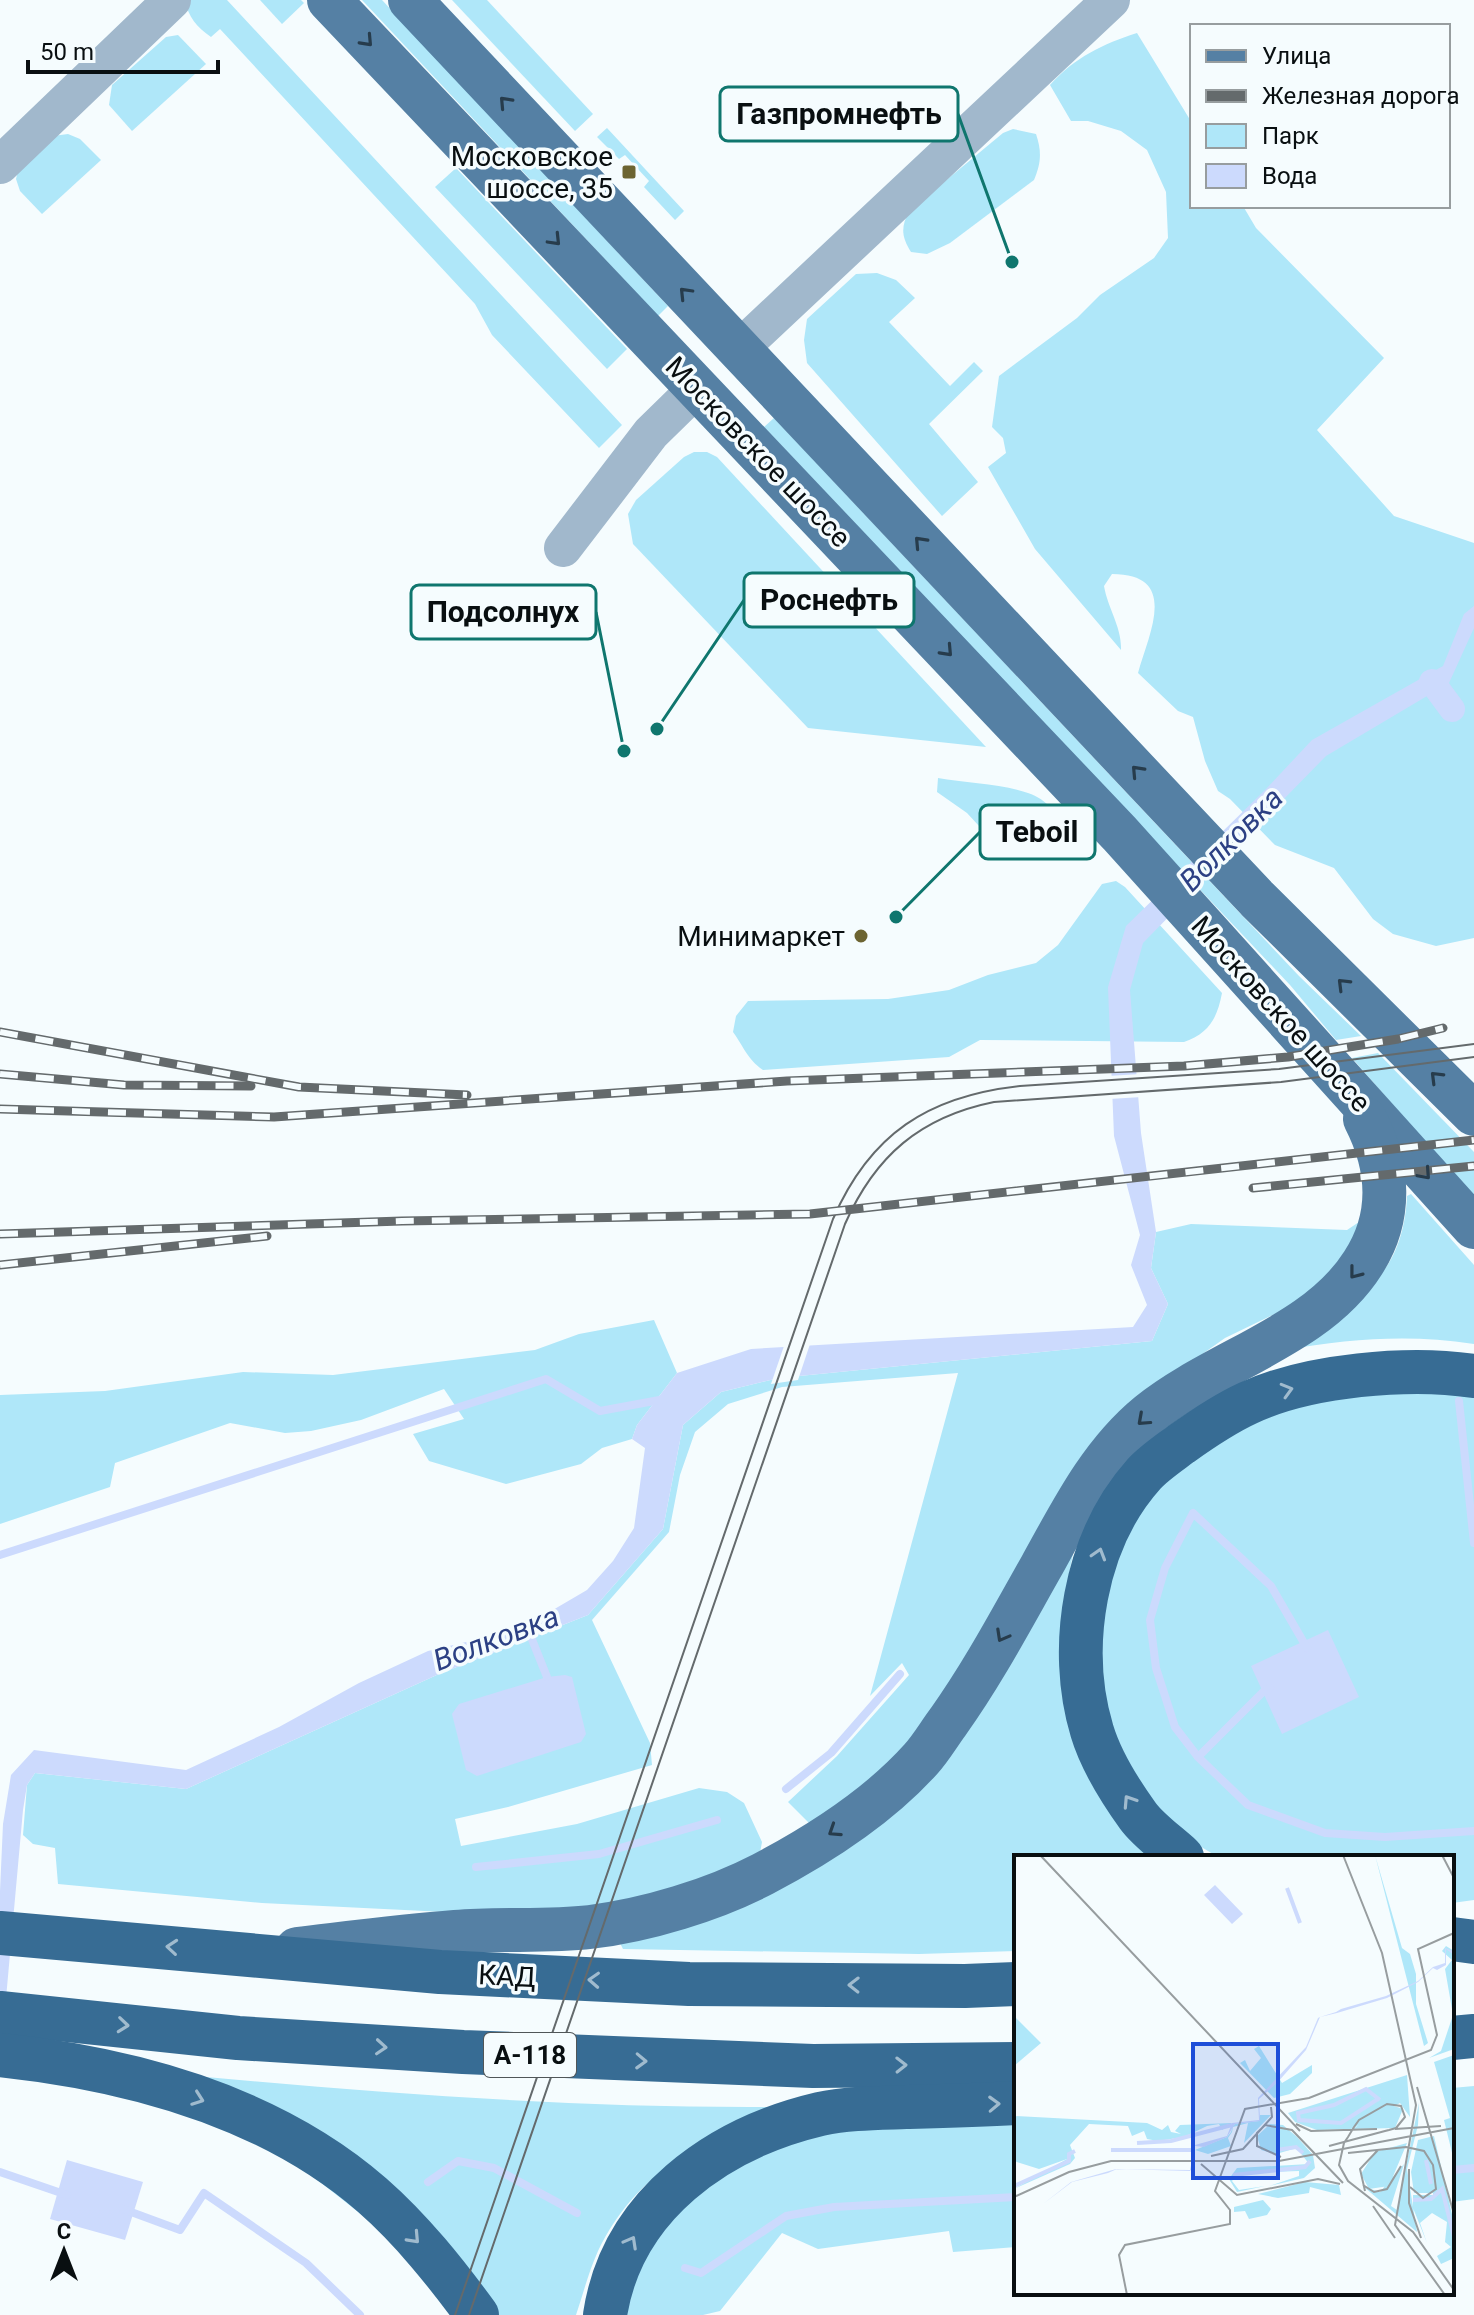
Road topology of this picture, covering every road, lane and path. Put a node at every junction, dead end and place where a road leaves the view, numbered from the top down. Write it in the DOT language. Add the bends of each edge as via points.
graph roads {
  1 [pos="172,0"];
  2 [pos="329,0"];
  3 [pos="410,0"];
  4 [pos="1111,0"];
  5 [pos="0,165"];
  6 [pos="738,350"];
  7 [pos="696,389"];
  8 [pos="563,548"];
  9 [pos="1354,1095"];
  10 [pos="1474,1114"];
  11 [pos="1474,1227"];
  12 [pos="1474,1376"];
  13 [pos="1180,1855"];
  14 [pos="0,1933"];
  15 [pos="1454,1939"];
  16 [pos="1474,1942"];
  17 [pos="249,1954"];
  18 [pos="1474,1957"];
  19 [pos="1454,1958"];
  20 [pos="1014,1984"];
  21 [pos="0,2013"];
  22 [pos="1474,2036"];
  23 [pos="1454,2038"];
  24 [pos="21,2057"];
  25 [pos="1014,2064"];
  26 [pos="1014,2103"];
  27 [pos="477,2315"];
  28 [pos="605,2315"];
  1 -- 5 [label="street"];
  2 -- 7 [label="main road, Московское шоссе, one-way"];
  6 -- 3 [label="main road, Московское шоссе, one-way"];
  4 -- 6 [label="street"];
  6 -- 7 [label="main road"];
  10 -- 6 [label="main road, Московское шоссе, one-way" via="1257,899"];
  7 -- 8 [label="street" via="651,433"];
  7 -- 9 [label="main road, Московское шоссе, one-way" via="1149,866"];
  9 -- 11 [label="main road, Московское шоссе, one-way"];
  9 -- 17 [label="main road, one-way" via="1384,1169 1377,1236 1364,1261 1322,1310 1208,1373 1122,1440 1085,1488 976,1683 922,1758 862,1813 760,1875 684,1906 591,1927 455,1932"];
  13 -- 12 [label="highway, one-way" via="1140,1819 1110,1772 1084,1700 1083,1606 1105,1537 1123,1505 1153,1466 1207,1425 1249,1402 1294,1387 1395,1372"];
  17 -- 14 [label="highway, КАД, one-way"];
  15 -- 16 [label="highway"];
  20 -- 17 [label="highway, КАД, one-way" via="674,1983 440,1972"];
  18 -- 19 [label="highway"];
  21 -- 25 [label="highway, А-118, one-way" via="238,2038 463,2052 813,2066"];
  22 -- 23 [label="highway"];
  24 -- 27 [label="highway, one-way" via="170,2088 276,2131 373,2196 445,2272"];
  28 -- 26 [label="highway, one-way" via="617,2269 648,2213 705,2163 754,2136 822,2114 860,2109"];
}
